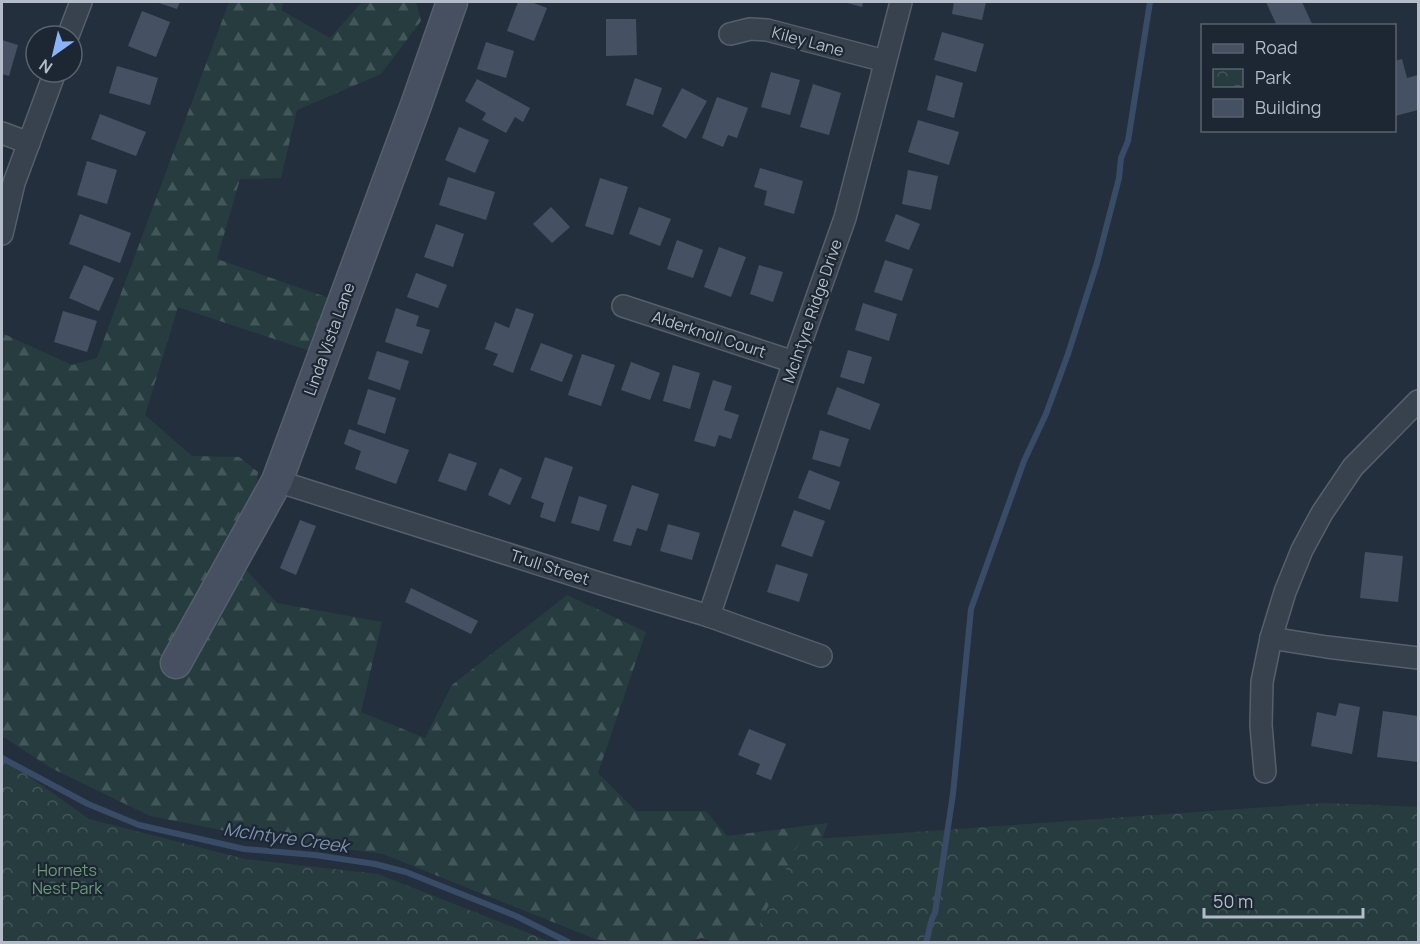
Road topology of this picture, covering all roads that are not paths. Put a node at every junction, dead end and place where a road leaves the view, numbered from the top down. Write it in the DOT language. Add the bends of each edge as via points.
graph roads {
  1 [pos="81,2"];
  2 [pos="452,2"];
  3 [pos="901,2"];
  4 [pos="73,24"];
  5 [pos="730,34"];
  6 [pos="885,61"];
  7 [pos="51,84"];
  8 [pos="2,134"];
  9 [pos="29,143"];
  10 [pos="2,234"];
  11 [pos="623,306"];
  12 [pos="794,362"];
  13 [pos="1419,401"];
  14 [pos="277,481"];
  15 [pos="709,616"];
  16 [pos="1271,638"];
  17 [pos="821,656"];
  18 [pos="1419,658"];
  19 [pos="176,663"];
  20 [pos="1265,772"];
  1 -- 4 [label="street"];
  2 -- 14 [label="street, Linda Vista Lane"];
  3 -- 6 [label="street, McIntyre Ridge Drive"];
  5 -- 6 [label="street, Kiley Lane" via="767,30"];
  6 -- 12 [label="street, McIntyre Ridge Drive" via="845,218"];
  7 -- 9 [label="street"];
  8 -- 9 [label="street"];
  9 -- 10 [label="street" via="14,183"];
  11 -- 12 [label="street, Alderknoll Court"];
  12 -- 15 [label="street, McIntyre Ridge Drive"];
  13 -- 16 [label="street" via="1353,467 1322,513 1302,550"];
  14 -- 15 [label="street, Trull Street"];
  14 -- 19 [label="street, Linda Vista Lane"];
  15 -- 17 [label="street, Trull Street"];
  16 -- 18 [label="street"];
  16 -- 20 [label="street" via="1262,682"];
}
